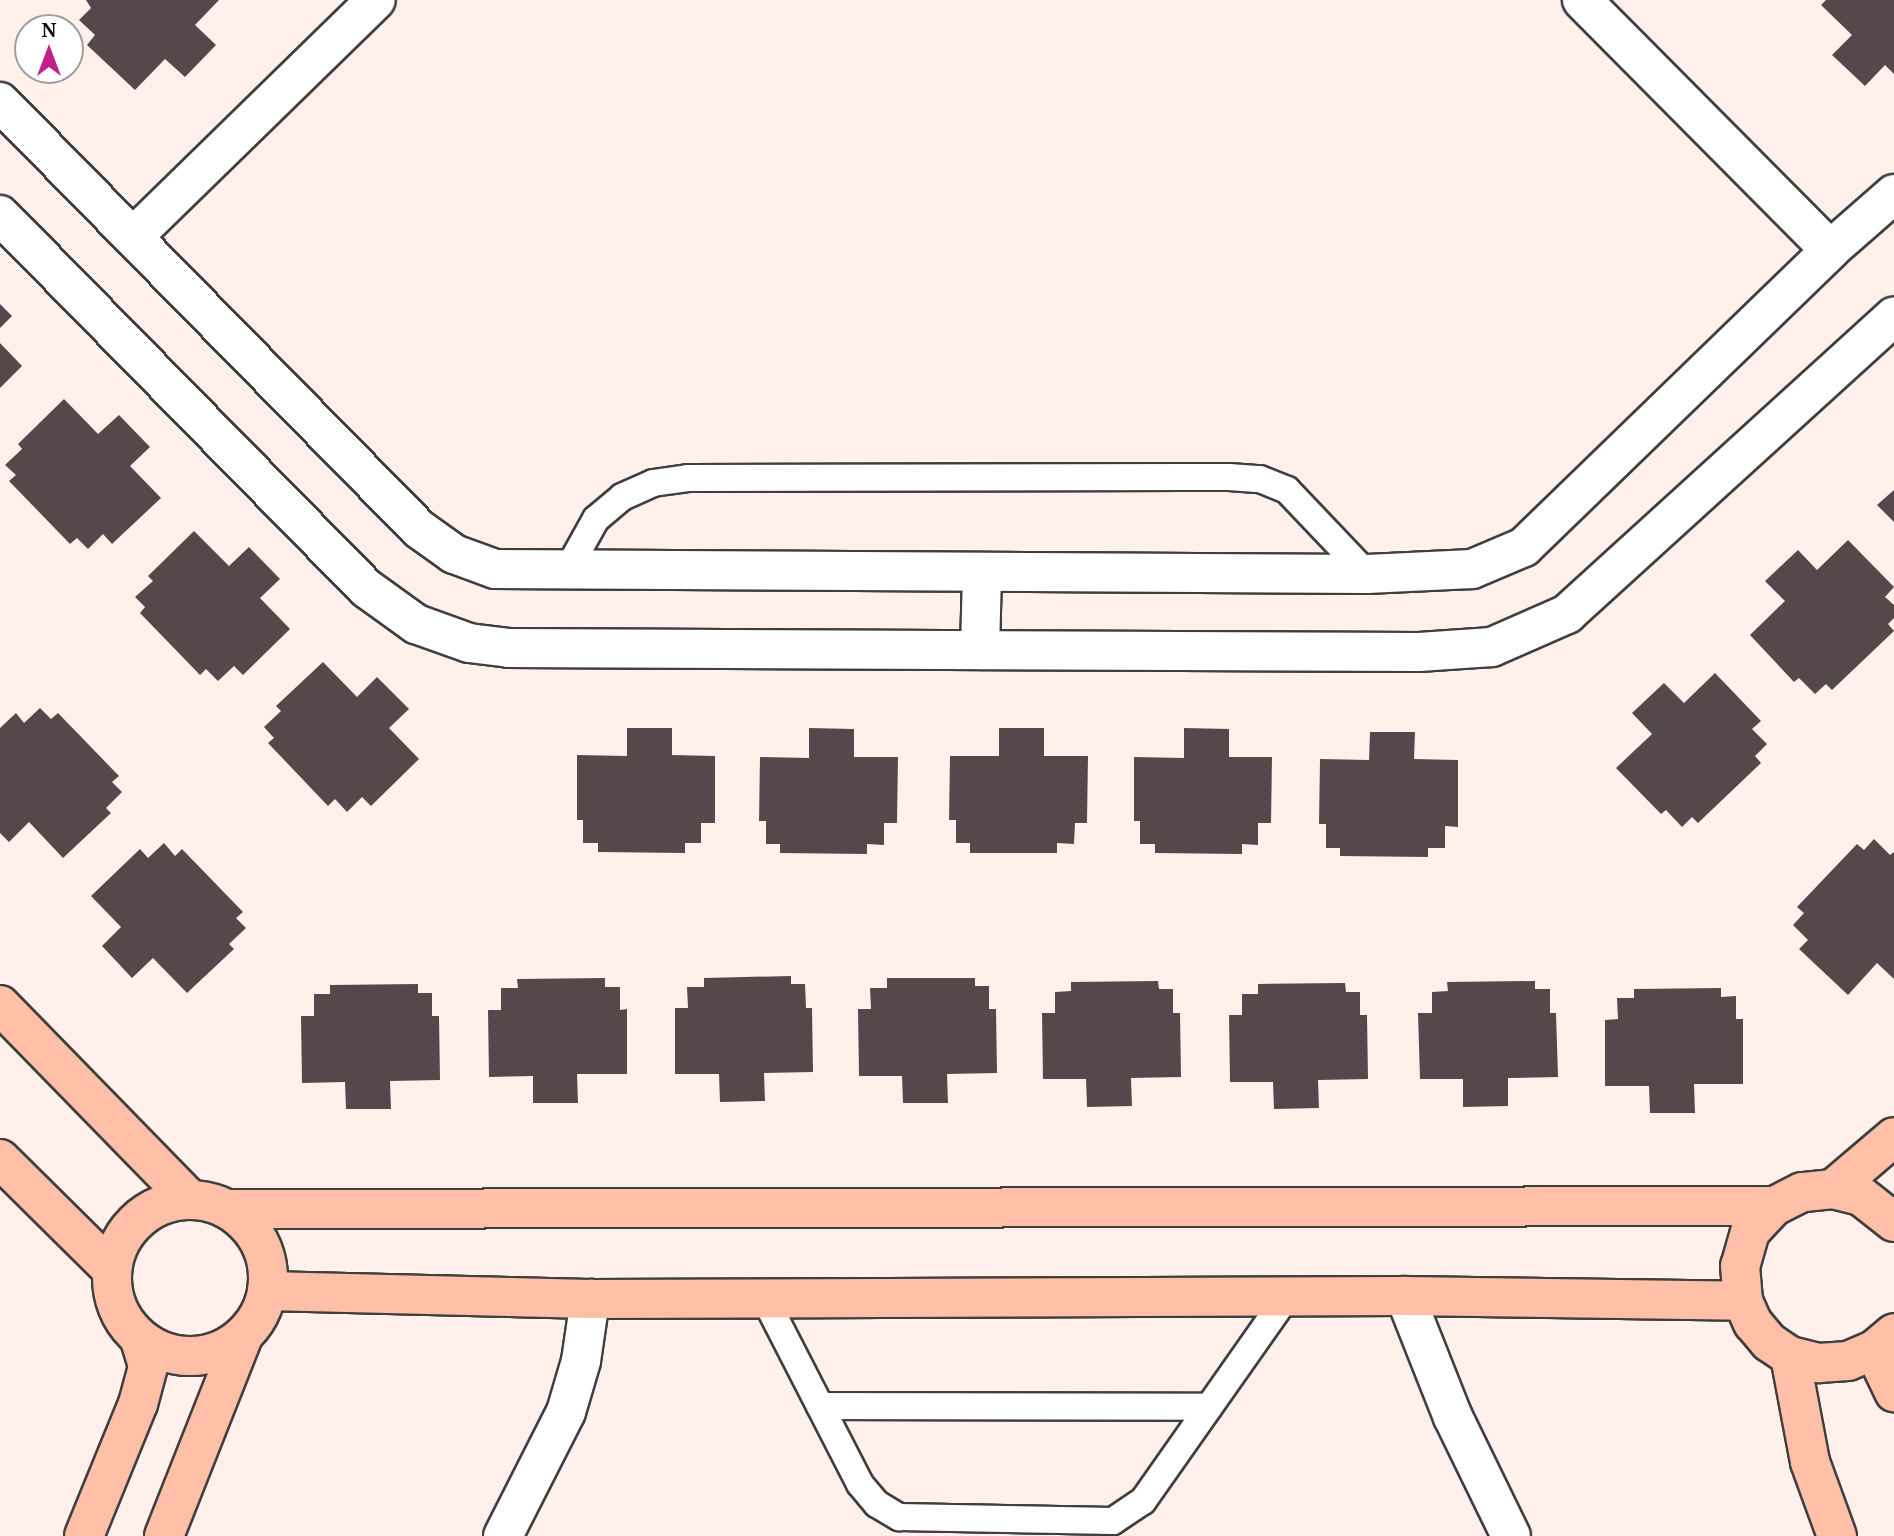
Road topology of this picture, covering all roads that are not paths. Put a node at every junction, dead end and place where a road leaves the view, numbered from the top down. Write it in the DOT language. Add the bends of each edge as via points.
graph roads {
  1 [pos="376,0"];
  2 [pos="1582,0"];
  3 [pos="0,102"];
  4 [pos="1894,194"];
  5 [pos="0,215"];
  6 [pos="133,237"];
  7 [pos="1829,250"];
  8 [pos="1894,316"];
  9 [pos="568,569"];
  10 [pos="982,572"];
  11 [pos="1367,573"];
  12 [pos="980,650"];
  13 [pos="0,1005"];
  14 [pos="1894,1137"];
  15 [pos="0,1159"];
  16 [pos="1833,1189"];
  17 [pos="189,1199"];
  18 [pos="1774,1206"];
  19 [pos="227,1209"];
  20 [pos="1894,1222"];
  21 [pos="111,1269"];
  22 [pos="267,1291"];
  23 [pos="1405,1296"];
  24 [pos="590,1299"];
  25 [pos="765,1299"];
  26 [pos="1285,1299"];
  27 [pos="1742,1301"];
  28 [pos="243,1336"];
  29 [pos="140,1340"];
  30 [pos="1884,1342"];
  31 [pos="1790,1356"];
  32 [pos="1894,1392"];
  33 [pos="820,1406"];
  34 [pos="1209,1407"];
  35 [pos="85,1536"];
  36 [pos="164,1536"];
  37 [pos="503,1536"];
  38 [pos="1511,1536"];
  39 [pos="1837,1536"];
  1 -- 6 [label="street"];
  2 -- 7 [label="street"];
  3 -- 6 [label="street"];
  4 -- 7 [label="street"];
  5 -- 12 [label="street" via="366,588 416,624 470,643 508,648"];
  6 -- 9 [label="street" via="419,528 453,554 495,569"];
  7 -- 11 [label="street" via="1524,547 1472,569"];
  8 -- 12 [label="street" via="1567,614 1492,647 1419,652"];
  9 -- 10 [label="street"];
  9 -- 11 [label="lane" via="596,519 622,497 676,479 1229,477 1260,479 1287,490"];
  10 -- 11 [label="street"];
  10 -- 12 [label="street"];
  13 -- 17 [label="street"];
  14 -- 16 [label="street"];
  15 -- 21 [label="street"];
  16 -- 18 [label="street" via="1802,1192"];
  16 -- 20 [label="street" via="1861,1196"];
  17 -- 19 [label="street"];
  17 -- 21 [label="street" via="161,1205 137,1219 119,1242"];
  18 -- 19 [label="street"];
  18 -- 27 [label="street" via="1751,1233 1743,1255"];
  19 -- 22 [label="street" via="261,1243 268,1267"];
  21 -- 29 [label="street" via="116,1308"];
  22 -- 24 [label="street"];
  22 -- 28 [label="street" via="259,1316"];
  23 -- 26 [label="street"];
  23 -- 27 [label="street"];
  23 -- 38 [label="street" via="1453,1417"];
  24 -- 25 [label="street"];
  24 -- 37 [label="street" via="581,1361 566,1412"];
  25 -- 26 [label="street"];
  25 -- 33 [label="lane"];
  26 -- 34 [label="lane"];
  27 -- 31 [label="street" via="1769,1342"];
  28 -- 29 [label="street" via="219,1351 192,1357 164,1353"];
  28 -- 36 [label="street"];
  29 -- 35 [label="street" via="148,1366 138,1404"];
  30 -- 31 [label="street" via="1848,1361 1819,1363"];
  30 -- 32 [label="street"];
  31 -- 39 [label="street" via="1809,1458"];
  33 -- 34 [label="lane"];
  33 -- 34 [label="lane" via="860,1484 877,1504 899,1517 1112,1521 1143,1501"];
}
